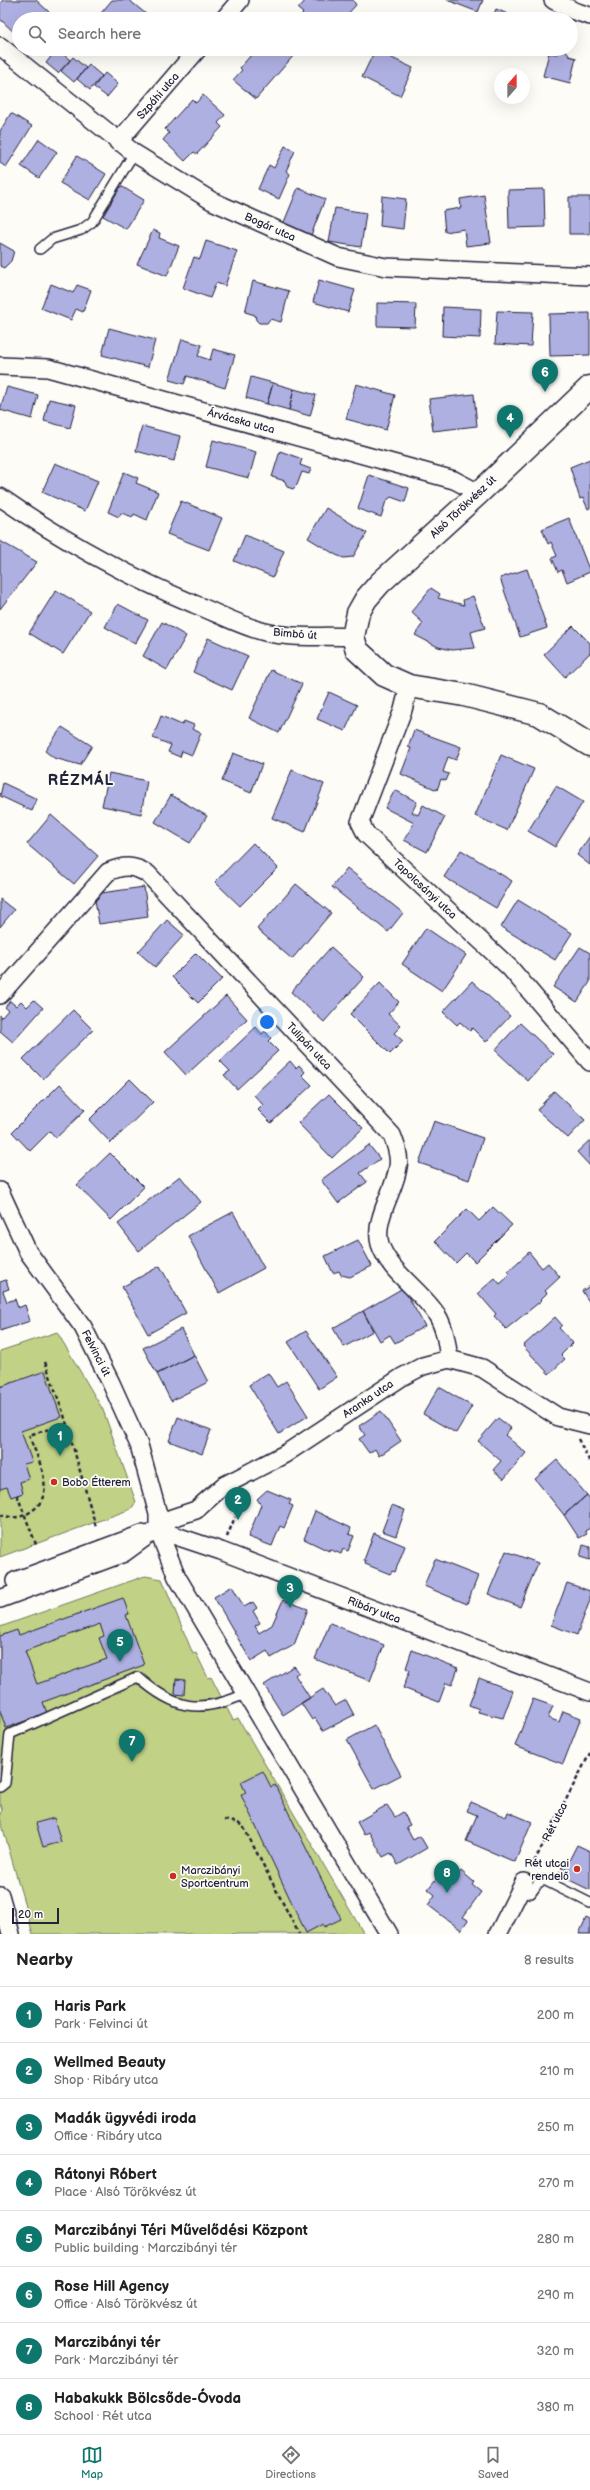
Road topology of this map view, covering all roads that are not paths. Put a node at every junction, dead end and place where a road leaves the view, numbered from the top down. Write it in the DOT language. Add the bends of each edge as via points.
graph roads {
  1 [pos="240,0"];
  2 [pos="553,0"];
  3 [pos="230,12"];
  4 [pos="577,12"];
  5 [pos="578,12"];
  6 [pos="590,16"];
  7 [pos="0,46"];
  8 [pos="12,56"];
  9 [pos="12,56"];
  10 [pos="192,56"];
  11 [pos="118,142"];
  12 [pos="134,153"];
  13 [pos="40,249"];
  14 [pos="590,276"];
  15 [pos="0,366"];
  16 [pos="590,387"];
  17 [pos="479,493"];
  18 [pos="0,497"];
  19 [pos="353,637"];
  20 [pos="409,686"];
  21 [pos="590,745"];
  22 [pos="0,995"];
  23 [pos="590,1062"];
  24 [pos="0,1190"];
  25 [pos="449,1359"];
  26 [pos="590,1425"];
  27 [pos="158,1530"];
  28 [pos="0,1587"];
  29 [pos="0,1599"];
  30 [pos="590,1692"];
  31 [pos="245,1694"];
  32 [pos="0,1787"];
  33 [pos="522,1887"];
  34 [pos="0,1895"];
  35 [pos="590,1903"];
  36 [pos="11,1934"];
  37 [pos="389,1934"];
  38 [pos="498,1934"];
  1 -- 3 [label="street"];
  2 -- 4 [label="street"];
  5 -- 6 [label="street"];
  7 -- 8 [label="street, Bogár utca"];
  9 -- 11 [label="street, Bogár utca"];
  10 -- 11 [label="street, Szpáhi utca"];
  11 -- 12 [label="street, Bogár utca"];
  12 -- 13 [label="lane" via="92,222 81,230 52,240"];
  12 -- 14 [label="street, Bogár utca" via="212,201 338,257 386,267"];
  15 -- 17 [label="street, Árvácska utca" via="48,368 454,480"];
  16 -- 17 [label="street, Alsó Törökvész út"];
  17 -- 19 [label="street, Alsó Törökvész út" via="380,583 366,599 358,613"];
  18 -- 19 [label="street, Bimbó út" via="84,552 142,582 217,613 265,632 296,636"];
  19 -- 20 [label="street" via="357,650 375,668 395,681"];
  20 -- 21 [label="street" via="471,697 539,714"];
  20 -- 23 [label="street, Tapolcsányi utca" via="403,710 360,822 366,834 510,968"];
  22 -- 25 [label="street, Tulipán utca" via="108,872 120,866 136,866 148,874 392,1135 397,1149 398,1167 378,1230 380,1243 385,1256 437,1314 443,1327"];
  24 -- 27 [label="street, Felvinci út" via="28,1252 83,1327 111,1383 139,1446 158,1514"];
  25 -- 26 [label="street" via="482,1368 558,1417"];
  25 -- 27 [label="street, Aranka utca" via="423,1366 402,1377 285,1454 223,1486 196,1510 172,1518"];
  27 -- 28 [label="street" via="119,1541"];
  27 -- 29 [label="street, Aranka utca" via="124,1553"];
  27 -- 30 [label="street, Ribáry utca" via="221,1551"];
  27 -- 31 [label="street, Felvinci út" via="177,1577"];
  31 -- 32 [label="lane" via="225,1703 203,1708 171,1701 138,1677 10,1734 5,1783"];
  31 -- 37 [label="street, Felvinci út"];
  33 -- 35 [label="lane" via="531,1894 538,1883 544,1880"];
  33 -- 38 [label="street"];
  34 -- 36 [label="street"];
}
